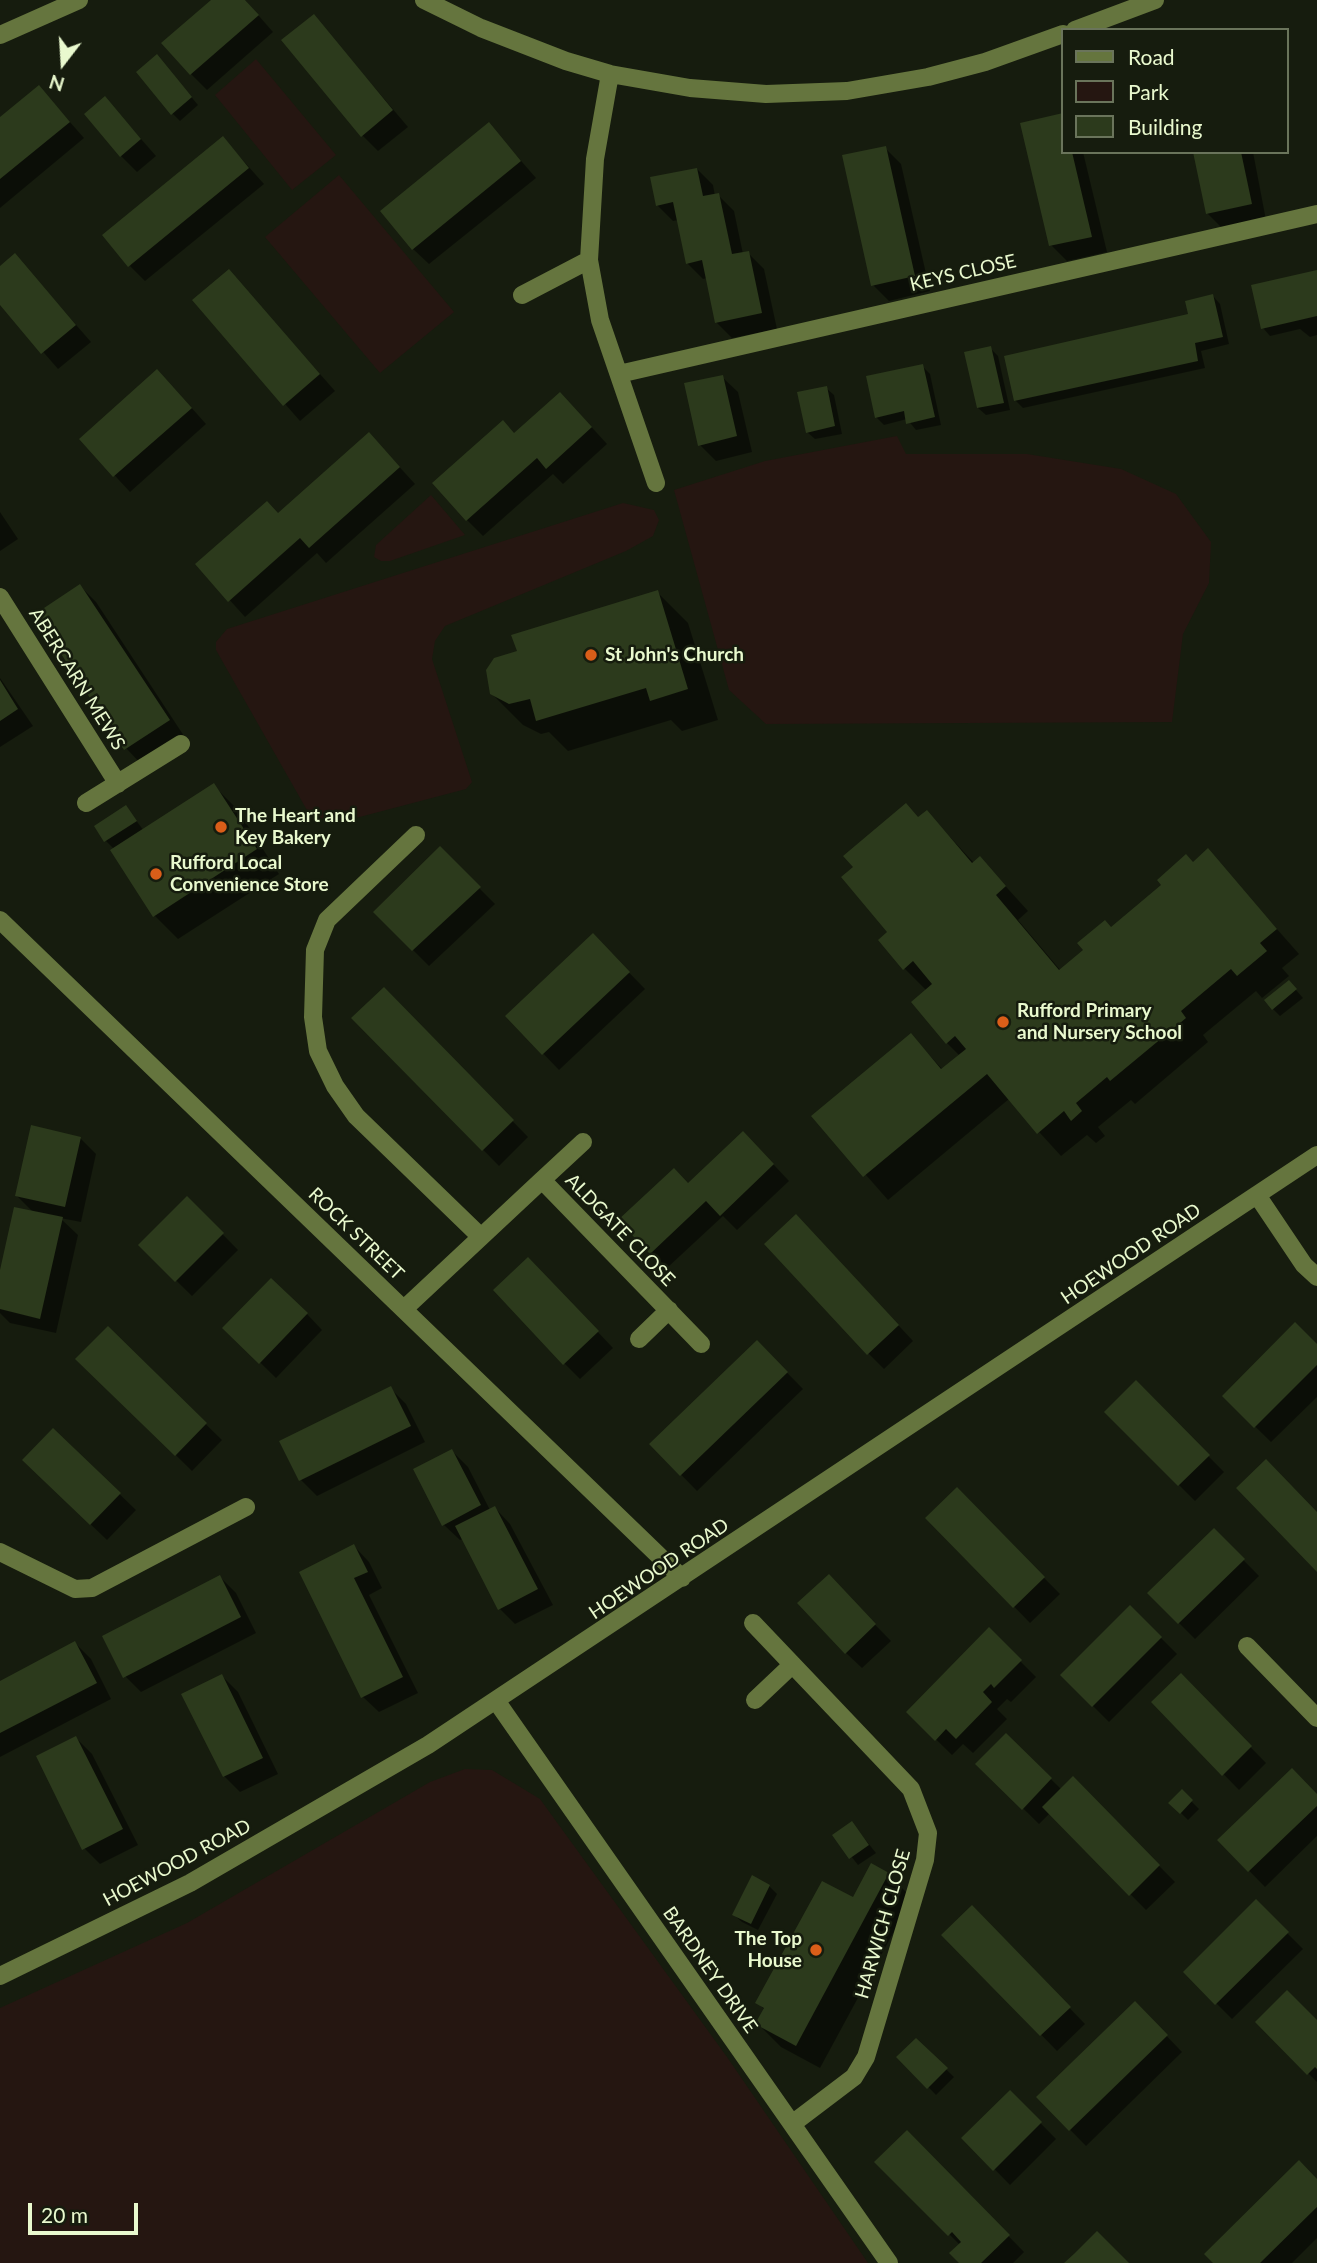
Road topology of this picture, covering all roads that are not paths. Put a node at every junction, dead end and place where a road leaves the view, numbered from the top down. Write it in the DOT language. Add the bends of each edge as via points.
graph roads {
  1 [pos="79,0"];
  2 [pos="424,0"];
  3 [pos="1155,0"];
  4 [pos="1080,28"];
  5 [pos="1062,34"];
  6 [pos="0,35"];
  7 [pos="610,74"];
  8 [pos="1317,214"];
  9 [pos="589,260"];
  10 [pos="522,295"];
  11 [pos="619,374"];
  12 [pos="656,483"];
  13 [pos="0,597"];
  14 [pos="181,744"];
  15 [pos="118,784"];
  16 [pos="86,803"];
  17 [pos="416,835"];
  18 [pos="0,920"];
  19 [pos="583,1142"];
  20 [pos="1317,1155"];
  21 [pos="542,1180"];
  22 [pos="1257,1195"];
  23 [pos="481,1237"];
  24 [pos="1317,1277"];
  25 [pos="404,1309"];
  26 [pos="669,1310"];
  27 [pos="639,1339"];
  28 [pos="701,1344"];
  29 [pos="246,1507"];
  30 [pos="0,1552"];
  31 [pos="682,1578"];
  32 [pos="753,1623"];
  33 [pos="1247,1646"];
  34 [pos="793,1665"];
  35 [pos="755,1700"];
  36 [pos="497,1702"];
  37 [pos="1317,1718"];
  38 [pos="0,1976"];
  39 [pos="792,2124"];
  40 [pos="889,2263"];
  1 -- 6 [label="street"];
  2 -- 7 [label="street" via="481,28"];
  3 -- 4 [label="street"];
  5 -- 7 [label="street" via="928,78 847,91 703,89"];
  7 -- 9 [label="street" via="594,159"];
  8 -- 11 [label="street, KEYS CLOSE"];
  9 -- 10 [label="street"];
  9 -- 11 [label="street" via="600,320"];
  11 -- 12 [label="street"];
  13 -- 15 [label="street, ABERCARN MEWS"];
  14 -- 15 [label="street, ABERCARN MEWS"];
  15 -- 16 [label="street, ABERCARN MEWS"];
  17 -- 23 [label="street" via="327,920 315,950 313,1017 318,1051 356,1116"];
  18 -- 25 [label="street, ROCK STREET"];
  19 -- 21 [label="street, ALDGATE CLOSE"];
  20 -- 22 [label="street, HOEWOOD ROAD"];
  21 -- 23 [label="street, ALDGATE CLOSE"];
  21 -- 26 [label="street, ALDGATE CLOSE"];
  22 -- 24 [label="street"];
  22 -- 31 [label="street, HOEWOOD ROAD"];
  23 -- 25 [label="street, ALDGATE CLOSE"];
  25 -- 31 [label="street, ROCK STREET"];
  26 -- 27 [label="street, ALDGATE CLOSE"];
  26 -- 28 [label="street, ALDGATE CLOSE"];
  29 -- 30 [label="street" via="92,1588 75,1589"];
  31 -- 36 [label="street, HOEWOOD ROAD"];
  32 -- 34 [label="street, HARWICH CLOSE"];
  33 -- 37 [label="street"];
  34 -- 35 [label="street"];
  34 -- 39 [label="street, HARWICH CLOSE" via="911,1789 928,1833 925,1860 866,2057 854,2077"];
  36 -- 38 [label="street, HOEWOOD ROAD" via="190,1883"];
  36 -- 39 [label="street, BARDNEY DRIVE"];
  39 -- 40 [label="street, BARDNEY DRIVE"];
}
